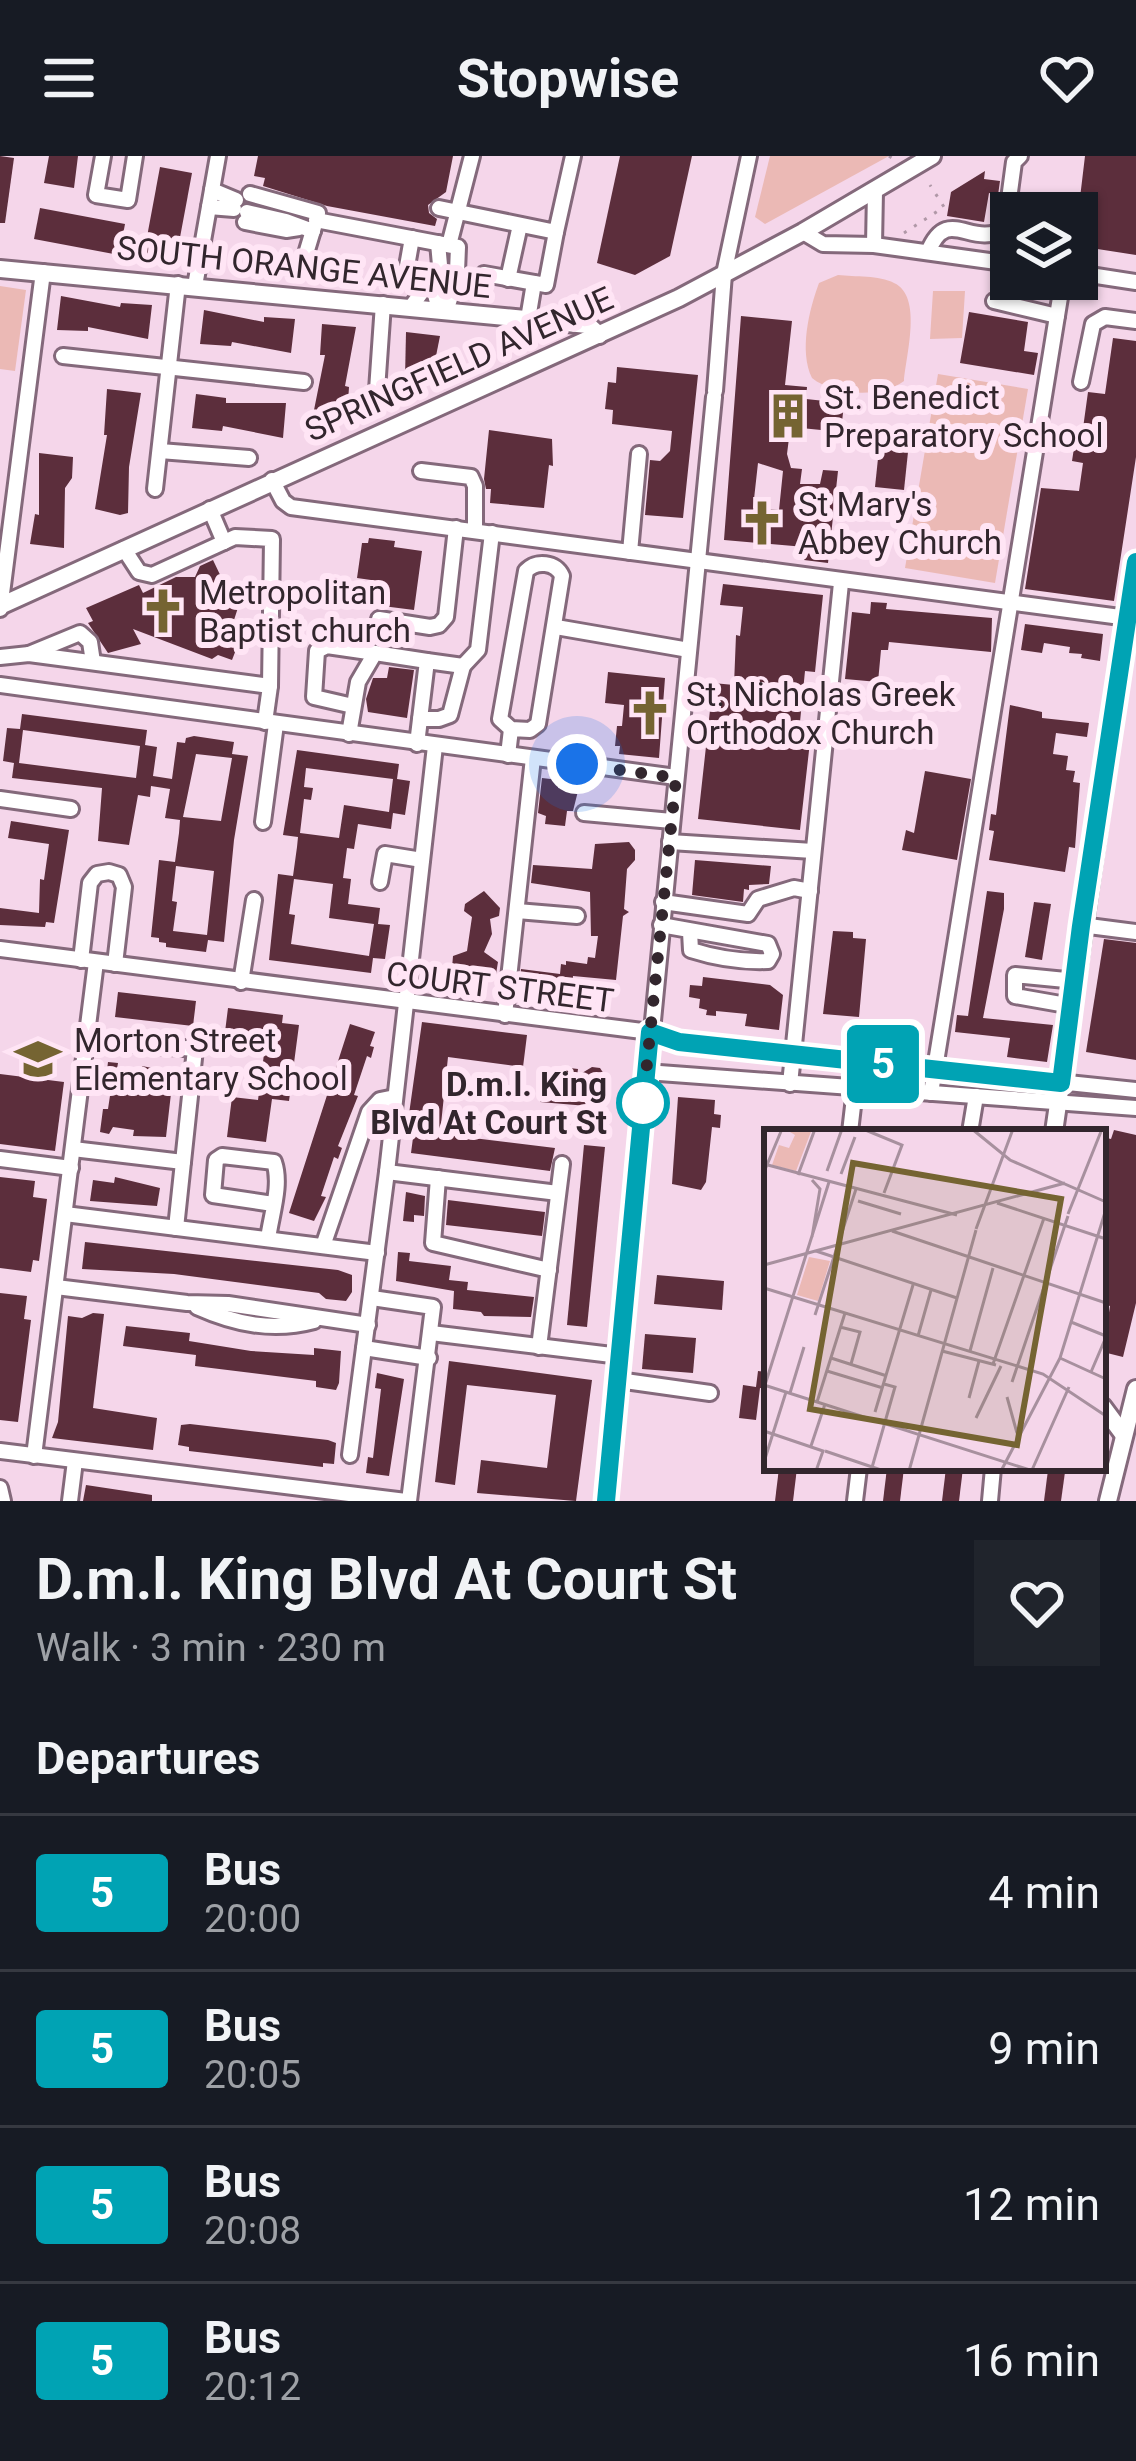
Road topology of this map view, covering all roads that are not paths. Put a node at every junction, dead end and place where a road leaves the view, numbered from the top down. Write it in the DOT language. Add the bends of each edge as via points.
graph roads {
  1 [pos="103,156"];
  2 [pos="135,156"];
  3 [pos="215,156"];
  4 [pos="472,156"];
  5 [pos="573,156"];
  6 [pos="749,156"];
  7 [pos="932,156"];
  8 [pos="1020,156"];
  9 [pos="875,191"];
  10 [pos="233,204"];
  11 [pos="439,208"];
  12 [pos="460,213"];
  13 [pos="311,218"];
  14 [pos="520,225"];
  15 [pos="556,232"];
  16 [pos="803,232"];
  17 [pos="412,238"];
  18 [pos="874,244"];
  19 [pos="928,252"];
  20 [pos="305,257"];
  21 [pos="990,261"];
  22 [pos="445,264"];
  23 [pos="0,269"];
  24 [pos="43,272"];
  25 [pos="406,272"];
  26 [pos="484,274"];
  27 [pos="724,274"];
  28 [pos="1098,276"];
  29 [pos="508,279"];
  30 [pos="1136,282"];
  31 [pos="534,284"];
  32 [pos="186,285"];
  33 [pos="1060,300"];
  34 [pos="994,301"];
  35 [pos="383,304"];
  36 [pos="444,306"];
  37 [pos="411,307"];
  38 [pos="1057,316"];
  39 [pos="529,319"];
  40 [pos="1136,320"];
  41 [pos="599,335"];
  42 [pos="63,356"];
  43 [pos="169,365"];
  44 [pos="304,382"];
  45 [pos="1082,382"];
  46 [pos="377,390"];
  47 [pos="160,451"];
  48 [pos="639,454"];
  49 [pos="249,458"];
  50 [pos="421,471"];
  51 [pos="272,480"];
  52 [pos="155,489"];
  53 [pos="210,509"];
  54 [pos="457,528"];
  55 [pos="475,531"];
  56 [pos="492,533"];
  57 [pos="224,542"];
  58 [pos="549,542"];
  59 [pos="4,544"];
  60 [pos="124,549"];
  61 [pos="630,552"];
  62 [pos="700,560"];
  63 [pos="1136,562"];
  64 [pos="545,563"];
  65 [pos="841,583"];
  66 [pos="1011,603"];
  67 [pos="0,607"];
  68 [pos="379,619"];
  69 [pos="1131,619"];
  70 [pos="556,627"];
  71 [pos="689,650"];
  72 [pos="375,653"];
  73 [pos="29,654"];
  74 [pos="0,657"];
  75 [pos="427,661"];
  76 [pos="93,662"];
  77 [pos="463,666"];
  78 [pos="0,686"];
  79 [pos="269,686"];
  80 [pos="353,706"];
  81 [pos="420,718"];
  82 [pos="271,723"];
  83 [pos="511,729"];
  84 [pos="349,734"];
  85 [pos="418,744"];
  86 [pos="435,746"];
  87 [pos="508,755"];
  88 [pos="533,758"];
  89 [pos="676,778"];
  90 [pos="0,799"];
  91 [pos="71,809"];
  92 [pos="584,812"];
  93 [pos="672,821"];
  94 [pos="263,822"];
  95 [pos="670,842"];
  96 [pos="813,850"];
  97 [pos="422,860"];
  98 [pos="380,882"];
  99 [pos="810,891"];
  100 [pos="254,900"];
  101 [pos="663,902"];
  102 [pos="517,911"];
  103 [pos="577,916"];
  104 [pos="661,925"];
  105 [pos="1081,926"];
  106 [pos="690,932"];
  107 [pos="1136,932"];
  108 [pos="0,949"];
  109 [pos="88,961"];
  110 [pos="115,964"];
  111 [pos="1076,981"];
  112 [pos="241,982"];
  113 [pos="405,1003"];
  114 [pos="1072,1006"];
  115 [pos="505,1015"];
  116 [pos="650,1032"];
  117 [pos="86,1040"];
  118 [pos="793,1055"];
  119 [pos="934,1070"];
  120 [pos="646,1072"];
  121 [pos="1061,1083"];
  122 [pos="790,1084"];
  123 [pos="855,1089"];
  124 [pos="1136,1090"];
  125 [pos="932,1093"];
  126 [pos="976,1096"];
  127 [pos="395,1097"];
  128 [pos="1058,1103"];
  129 [pos="1136,1108"];
  130 [pos="850,1129"];
  131 [pos="970,1129"];
  132 [pos="1054,1129"];
  133 [pos="73,1149"];
  134 [pos="0,1159"];
  135 [pos="183,1162"];
  136 [pos="562,1164"];
  137 [pos="70,1168"];
  138 [pos="387,1172"];
  139 [pos="438,1178"];
  140 [pos="559,1193"];
  141 [pos="273,1204"];
  142 [pos="65,1214"];
  143 [pos="176,1228"];
  144 [pos="268,1239"];
  145 [pos="322,1246"];
  146 [pos="377,1253"];
  147 [pos="549,1270"];
  148 [pos="56,1287"];
  149 [pos="372,1298"];
  150 [pos="368,1325"];
  151 [pos="431,1333"];
  152 [pos="538,1347"];
  153 [pos="364,1348"];
  154 [pos="620,1356"];
  155 [pos="429,1358"];
  156 [pos="618,1380"];
  157 [pos="1136,1389"];
  158 [pos="710,1393"];
  159 [pos="1129,1422"];
  160 [pos="0,1451"];
  161 [pos="350,1455"];
  162 [pos="34,1456"];
  163 [pos="76,1461"];
  164 [pos="859,1471"];
  165 [pos="993,1471"];
  166 [pos="0,1488"];
  167 [pos="3,1501"];
  168 [pos="70,1501"];
  169 [pos="408,1501"];
  170 [pos="606,1501"];
  171 [pos="855,1501"];
  172 [pos="990,1501"];
  173 [pos="1108,1501"];
  1 -- 2 [label="street" via="96,195 128,200"];
  3 -- 10 [label="street"];
  4 -- 12 [label="street"];
  5 -- 15 [label="street"];
  6 -- 27 [label="street"];
  7 -- 9 [label="main road, SPRINGFIELD AVENUE"];
  8 -- 19 [label="street" via="1005,229 944,229"];
  9 -- 16 [label="main road, SPRINGFIELD AVENUE"];
  9 -- 18 [label="street"];
  10 -- 13 [label="street"];
  10 -- 32 [label="street"];
  11 -- 12 [label="street"];
  12 -- 14 [label="street"];
  12 -- 22 [label="street"];
  13 -- 17 [label="street"];
  13 -- 20 [label="street"];
  14 -- 15 [label="street"];
  14 -- 29 [label="street"];
  15 -- 31 [label="street" via="546,285"];
  16 -- 18 [label="street" via="823,244"];
  16 -- 27 [label="main road, SPRINGFIELD AVENUE"];
  17 -- 22 [label="street"];
  17 -- 25 [label="street"];
  18 -- 19 [label="street"];
  19 -- 21 [label="street"];
  22 -- 36 [label="street" via="434,291"];
  22 -- 37 [label="street"];
  23 -- 24 [label="main road, SOUTH ORANGE AVENUE"];
  24 -- 32 [label="main road, SOUTH ORANGE AVENUE"];
  24 -- 59 [label="street"];
  26 -- 29 [label="street"];
  27 -- 41 [label="main road, SPRINGFIELD AVENUE"];
  27 -- 62 [label="street"];
  28 -- 30 [label="street"];
  29 -- 31 [label="street"];
  31 -- 39 [label="street"];
  32 -- 35 [label="main road, SOUTH ORANGE AVENUE"];
  32 -- 43 [label="street"];
  33 -- 38 [label="street"];
  34 -- 38 [label="street"];
  35 -- 37 [label="main road, SOUTH ORANGE AVENUE"];
  35 -- 46 [label="street"];
  36 -- 37 [label="main road, SOUTH ORANGE AVENUE"];
  36 -- 39 [label="main road, SOUTH ORANGE AVENUE"];
  38 -- 66 [label="street"];
  39 -- 41 [label="main road, SOUTH ORANGE AVENUE" via="588,325"];
  40 -- 45 [label="street" via="1106,316 1093,324"];
  41 -- 51 [label="main road, SPRINGFIELD AVENUE"];
  42 -- 43 [label="street"];
  43 -- 44 [label="street"];
  43 -- 47 [label="street"];
  47 -- 49 [label="street"];
  47 -- 52 [label="street"];
  48 -- 61 [label="street"];
  50 -- 55 [label="street" via="471,477"];
  51 -- 53 [label="main road, SPRINGFIELD AVENUE"];
  51 -- 54 [label="street" via="291,507"];
  53 -- 57 [label="street"];
  53 -- 60 [label="main road, SPRINGFIELD AVENUE"];
  54 -- 55 [label="street"];
  54 -- 68 [label="street" via="446,617 430,626"];
  55 -- 56 [label="street"];
  56 -- 58 [label="street"];
  56 -- 77 [label="street" via="478,650"];
  57 -- 60 [label="street" via="152,575 139,572"];
  57 -- 79 [label="street" via="273,542"];
  58 -- 61 [label="street"];
  58 -- 64 [label="street"];
  59 -- 67 [label="street"];
  60 -- 67 [label="main road, SPRINGFIELD AVENUE"];
  61 -- 62 [label="street"];
  62 -- 65 [label="street"];
  62 -- 71 [label="street"];
  63 -- 69 [label="main road"];
  64 -- 70 [label="street" via="562,574"];
  64 -- 83 [label="street" via="526,571 500,719"];
  65 -- 66 [label="street"];
  65 -- 96 [label="street"];
  66 -- 69 [label="street"];
  66 -- 119 [label="street"];
  69 -- 105 [label="main road"];
  70 -- 71 [label="street"];
  70 -- 83 [label="street" via="538,724"];
  71 -- 89 [label="street"];
  72 -- 75 [label="street"];
  72 -- 80 [label="street"];
  72 -- 80 [label="street" via="328,646 317,652 314,697"];
  73 -- 74 [label="street"];
  73 -- 76 [label="street"];
  73 -- 76 [label="street" via="80,633"];
  75 -- 77 [label="street"];
  75 -- 81 [label="street"];
  76 -- 79 [label="street"];
  77 -- 81 [label="street" via="450,715"];
  78 -- 82 [label="street"];
  79 -- 82 [label="street"];
  80 -- 84 [label="street"];
  81 -- 85 [label="street"];
  82 -- 84 [label="street"];
  82 -- 94 [label="street"];
  83 -- 87 [label="street"];
  84 -- 85 [label="street"];
  85 -- 86 [label="street"];
  86 -- 87 [label="street"];
  86 -- 97 [label="street"];
  87 -- 88 [label="street"];
  88 -- 89 [label="street"];
  88 -- 102 [label="street"];
  89 -- 93 [label="street"];
  90 -- 91 [label="street"];
  92 -- 93 [label="street"];
  93 -- 95 [label="street"];
  95 -- 96 [label="street"];
  95 -- 101 [label="street"];
  96 -- 99 [label="street"];
  97 -- 98 [label="street" via="385,854"];
  97 -- 113 [label="street"];
  99 -- 101 [label="street" via="758,899 748,914"];
  99 -- 118 [label="street"];
  100 -- 112 [label="street"];
  101 -- 104 [label="street"];
  102 -- 103 [label="street"];
  102 -- 115 [label="street"];
  104 -- 106 [label="street"];
  104 -- 116 [label="street"];
  105 -- 107 [label="street"];
  105 -- 111 [label="main road"];
  106 -- 106 [label="street" via="768,944 772,954 749,962 706,955 691,950"];
  108 -- 109 [label="street, COURT STREET"];
  109 -- 110 [label="street, COURT STREET"];
  109 -- 110 [label="street" via="90,883 109,872 124,887"];
  109 -- 117 [label="street"];
  110 -- 112 [label="street, COURT STREET"];
  111 -- 114 [label="main road"];
  111 -- 114 [label="street" via="1016,975 1015,996"];
  112 -- 113 [label="street, COURT STREET"];
  113 -- 115 [label="street, COURT STREET"];
  113 -- 127 [label="street"];
  114 -- 121 [label="main road"];
  115 -- 116 [label="street, COURT STREET"];
  116 -- 118 [label="street, COURT STREET"];
  116 -- 120 [label="street"];
  117 -- 133 [label="street"];
  117 -- 135 [label="street" via="195,1049"];
  118 -- 119 [label="street, COURT STREET"];
  118 -- 122 [label="street"];
  119 -- 121 [label="street, COURT STREET"];
  119 -- 125 [label="street"];
  120 -- 122 [label="street"];
  120 -- 154 [label="street"];
  121 -- 124 [label="street, COURT STREET"];
  121 -- 128 [label="main road"];
  122 -- 123 [label="street"];
  123 -- 125 [label="street"];
  123 -- 130 [label="street"];
  125 -- 126 [label="street"];
  126 -- 128 [label="street"];
  126 -- 131 [label="street"];
  127 -- 138 [label="street"];
  127 -- 145 [label="street" via="368,1112"];
  128 -- 129 [label="street"];
  128 -- 132 [label="main road"];
  133 -- 135 [label="street"];
  133 -- 137 [label="street"];
  134 -- 137 [label="street"];
  135 -- 143 [label="street"];
  136 -- 140 [label="street"];
  137 -- 142 [label="street"];
  138 -- 139 [label="street"];
  138 -- 146 [label="street"];
  139 -- 140 [label="street"];
  139 -- 147 [label="street" via="433,1243"];
  140 -- 147 [label="street"];
  141 -- 141 [label="street" via="274,1162 216,1160 213,1195"];
  141 -- 144 [label="street"];
  142 -- 143 [label="street"];
  142 -- 148 [label="street"];
  143 -- 144 [label="street"];
  144 -- 145 [label="street"];
  145 -- 146 [label="street"];
  146 -- 149 [label="street"];
  147 -- 152 [label="street"];
  148 -- 150 [label="street" via="187,1303 228,1321"];
  148 -- 162 [label="street"];
  149 -- 150 [label="street"];
  149 -- 151 [label="street" via="434,1307"];
  150 -- 153 [label="street"];
  151 -- 152 [label="street"];
  151 -- 155 [label="street"];
  152 -- 154 [label="street"];
  153 -- 155 [label="street"];
  153 -- 161 [label="street"];
  154 -- 156 [label="street"];
  155 -- 169 [label="street"];
  156 -- 158 [label="street"];
  156 -- 170 [label="street"];
  157 -- 159 [label="main road"];
  159 -- 173 [label="main road"];
  160 -- 162 [label="street"];
  162 -- 163 [label="street"];
  163 -- 168 [label="street"];
  163 -- 169 [label="street"];
  164 -- 171 [label="street"];
  165 -- 172 [label="street"];
  166 -- 167 [label="street"];
}
